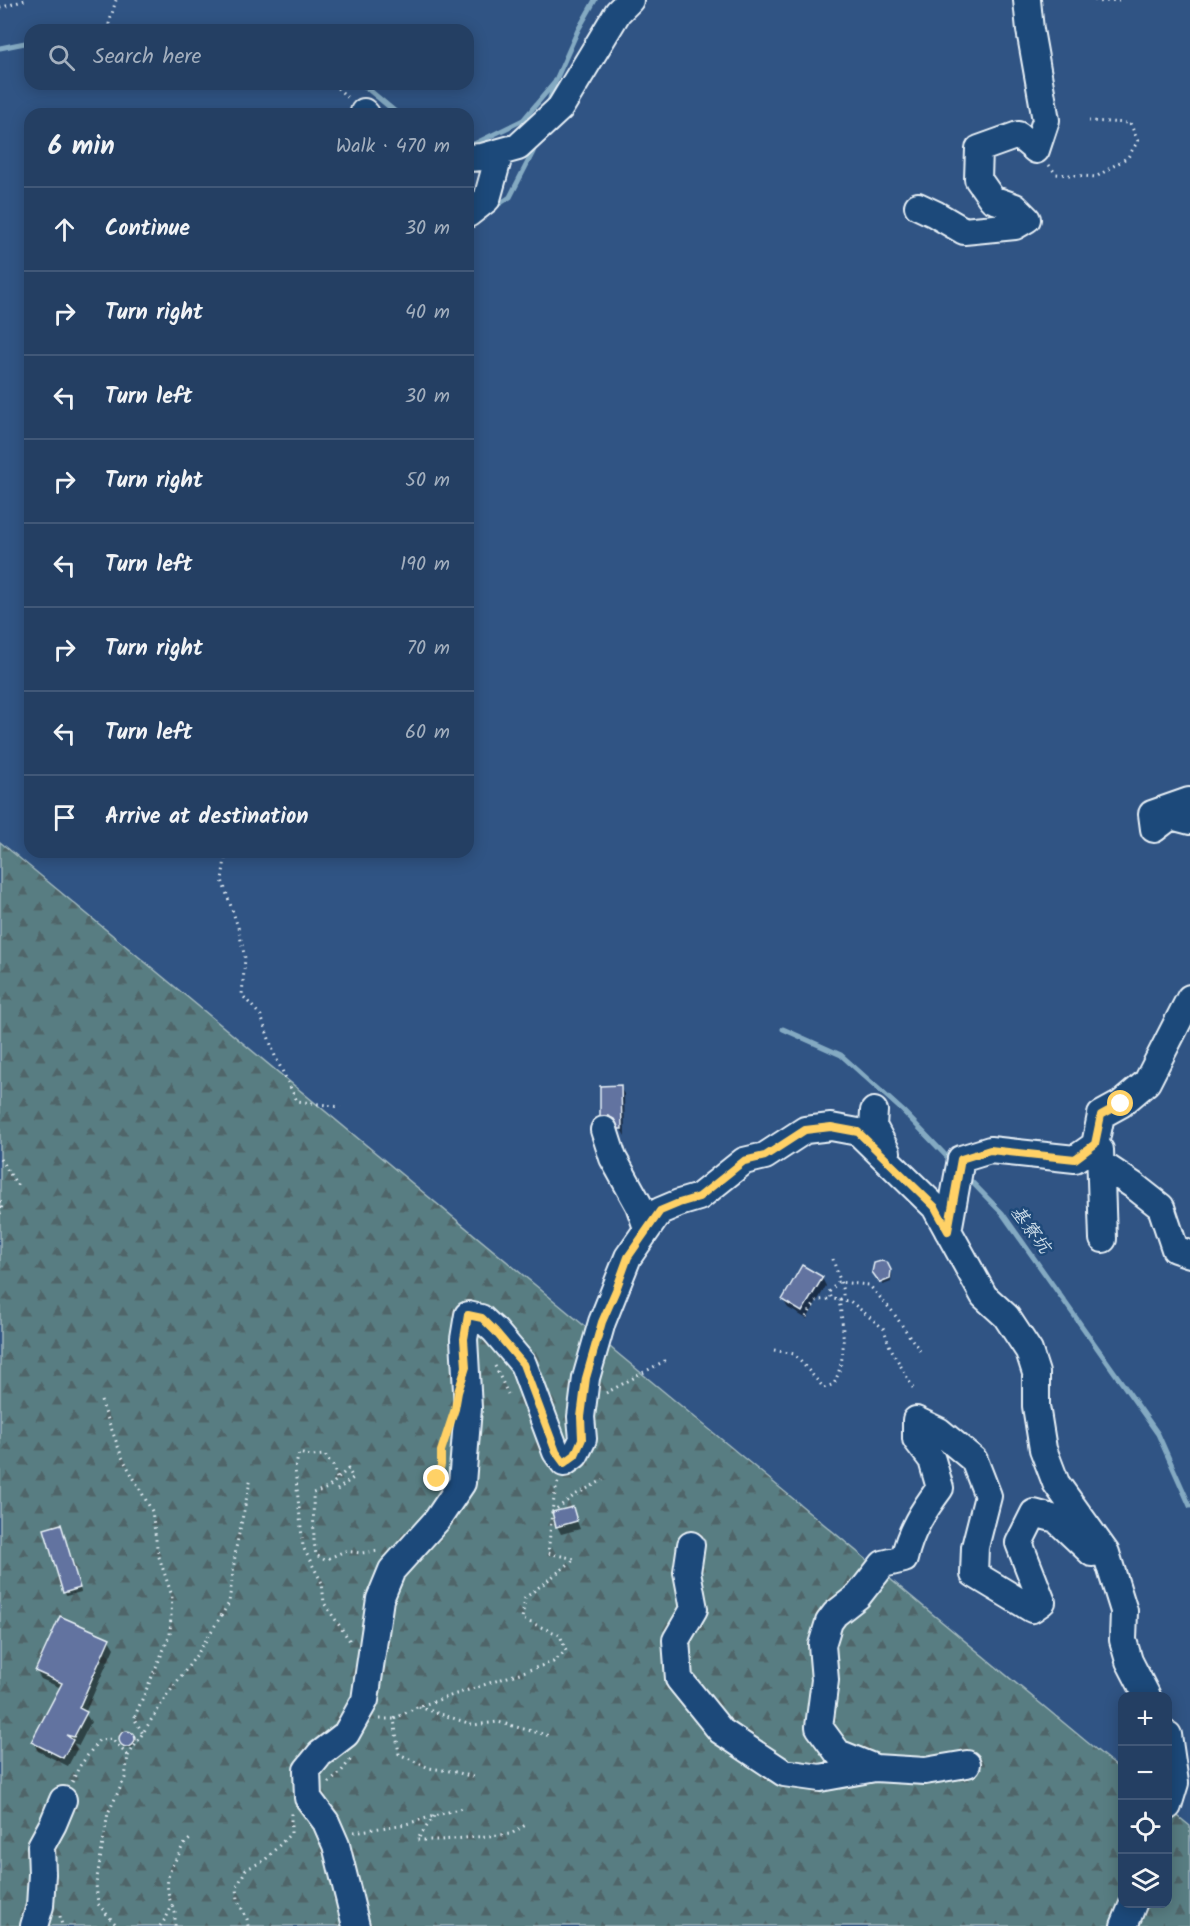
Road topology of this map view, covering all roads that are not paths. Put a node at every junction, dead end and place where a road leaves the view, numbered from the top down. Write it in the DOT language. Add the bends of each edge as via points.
graph roads {
  1 [pos="630,0"];
  2 [pos="1027,0"];
  3 [pos="500,152"];
  4 [pos="474,158"];
  5 [pos="918,206"];
  6 [pos="474,209"];
  7 [pos="1190,998"];
  8 [pos="874,1111"];
  9 [pos="1099,1125"];
  10 [pos="604,1130"];
  11 [pos="1100,1163"];
  12 [pos="892,1167"];
  13 [pos="647,1228"];
  14 [pos="948,1231"];
  15 [pos="1103,1239"];
  16 [pos="1190,1254"];
  17 [pos="691,1545"];
  18 [pos="1112,1571"];
  19 [pos="1146,1692"];
  20 [pos="1169,1746"];
  21 [pos="967,1764"];
  22 [pos="875,1768"];
  23 [pos="63,1800"];
  24 [pos="1169,1800"];
  25 [pos="1131,1908"];
  26 [pos="34,1926"];
  27 [pos="356,1926"];
  28 [pos="1124,1926"];
  1 -- 3 [label="street" via="618,12 560,108 518,147"];
  2 -- 5 [label="street" via="1046,120 1036,150 1018,135 979,149 978,179 992,199 1015,207 1027,219 1016,226 964,231"];
  3 -- 4 [label="street"];
  3 -- 6 [label="street" via="486,199"];
  7 -- 9 [label="street" via="1147,1082 1101,1115"];
  8 -- 12 [label="street" via="873,1126"];
  9 -- 11 [label="street"];
  9 -- 14 [label="street" via="1095,1144 1075,1159 990,1150 961,1159"];
  10 -- 13 [label="street" via="613,1158 639,1204"];
  11 -- 15 [label="street"];
  11 -- 16 [label="street" via="1161,1208 1175,1249"];
  12 -- 13 [label="street" via="858,1132 831,1127 805,1130 765,1156 744,1161 699,1197 660,1211"];
  12 -- 14 [label="street" via="935,1207"];
  13 -- 27 [label="street" via="628,1257 602,1322 586,1378 582,1439 575,1455 564,1463 556,1452 523,1364 482,1318 468,1315 464,1339 468,1408 462,1483 437,1520 392,1570 380,1599 365,1700 346,1734 307,1770 308,1798 332,1836"];
  14 -- 18 [label="street" via="984,1296 1006,1316 1029,1351 1036,1374 1043,1449 1056,1483 1106,1553"];
  17 -- 22 [label="street" via="687,1572 694,1609 676,1640 679,1679 721,1731 784,1773 820,1778"];
  18 -- 19 [label="street" via="1124,1611 1123,1640"];
  18 -- 22 [label="street" via="1056,1519 1034,1514 1019,1543 1042,1602 1032,1609 974,1574 975,1547 988,1496 974,1460 939,1431 915,1420 916,1439 932,1460 940,1488 921,1514 904,1559 883,1564 858,1596 835,1614 822,1645 825,1680 819,1727 838,1753"];
  20 -- 24 [label="street" via="1175,1783"];
  21 -- 22 [label="street" via="924,1771"];
  23 -- 26 [label="street" via="41,1846 40,1906"];
  25 -- 28 [label="street"];
}
